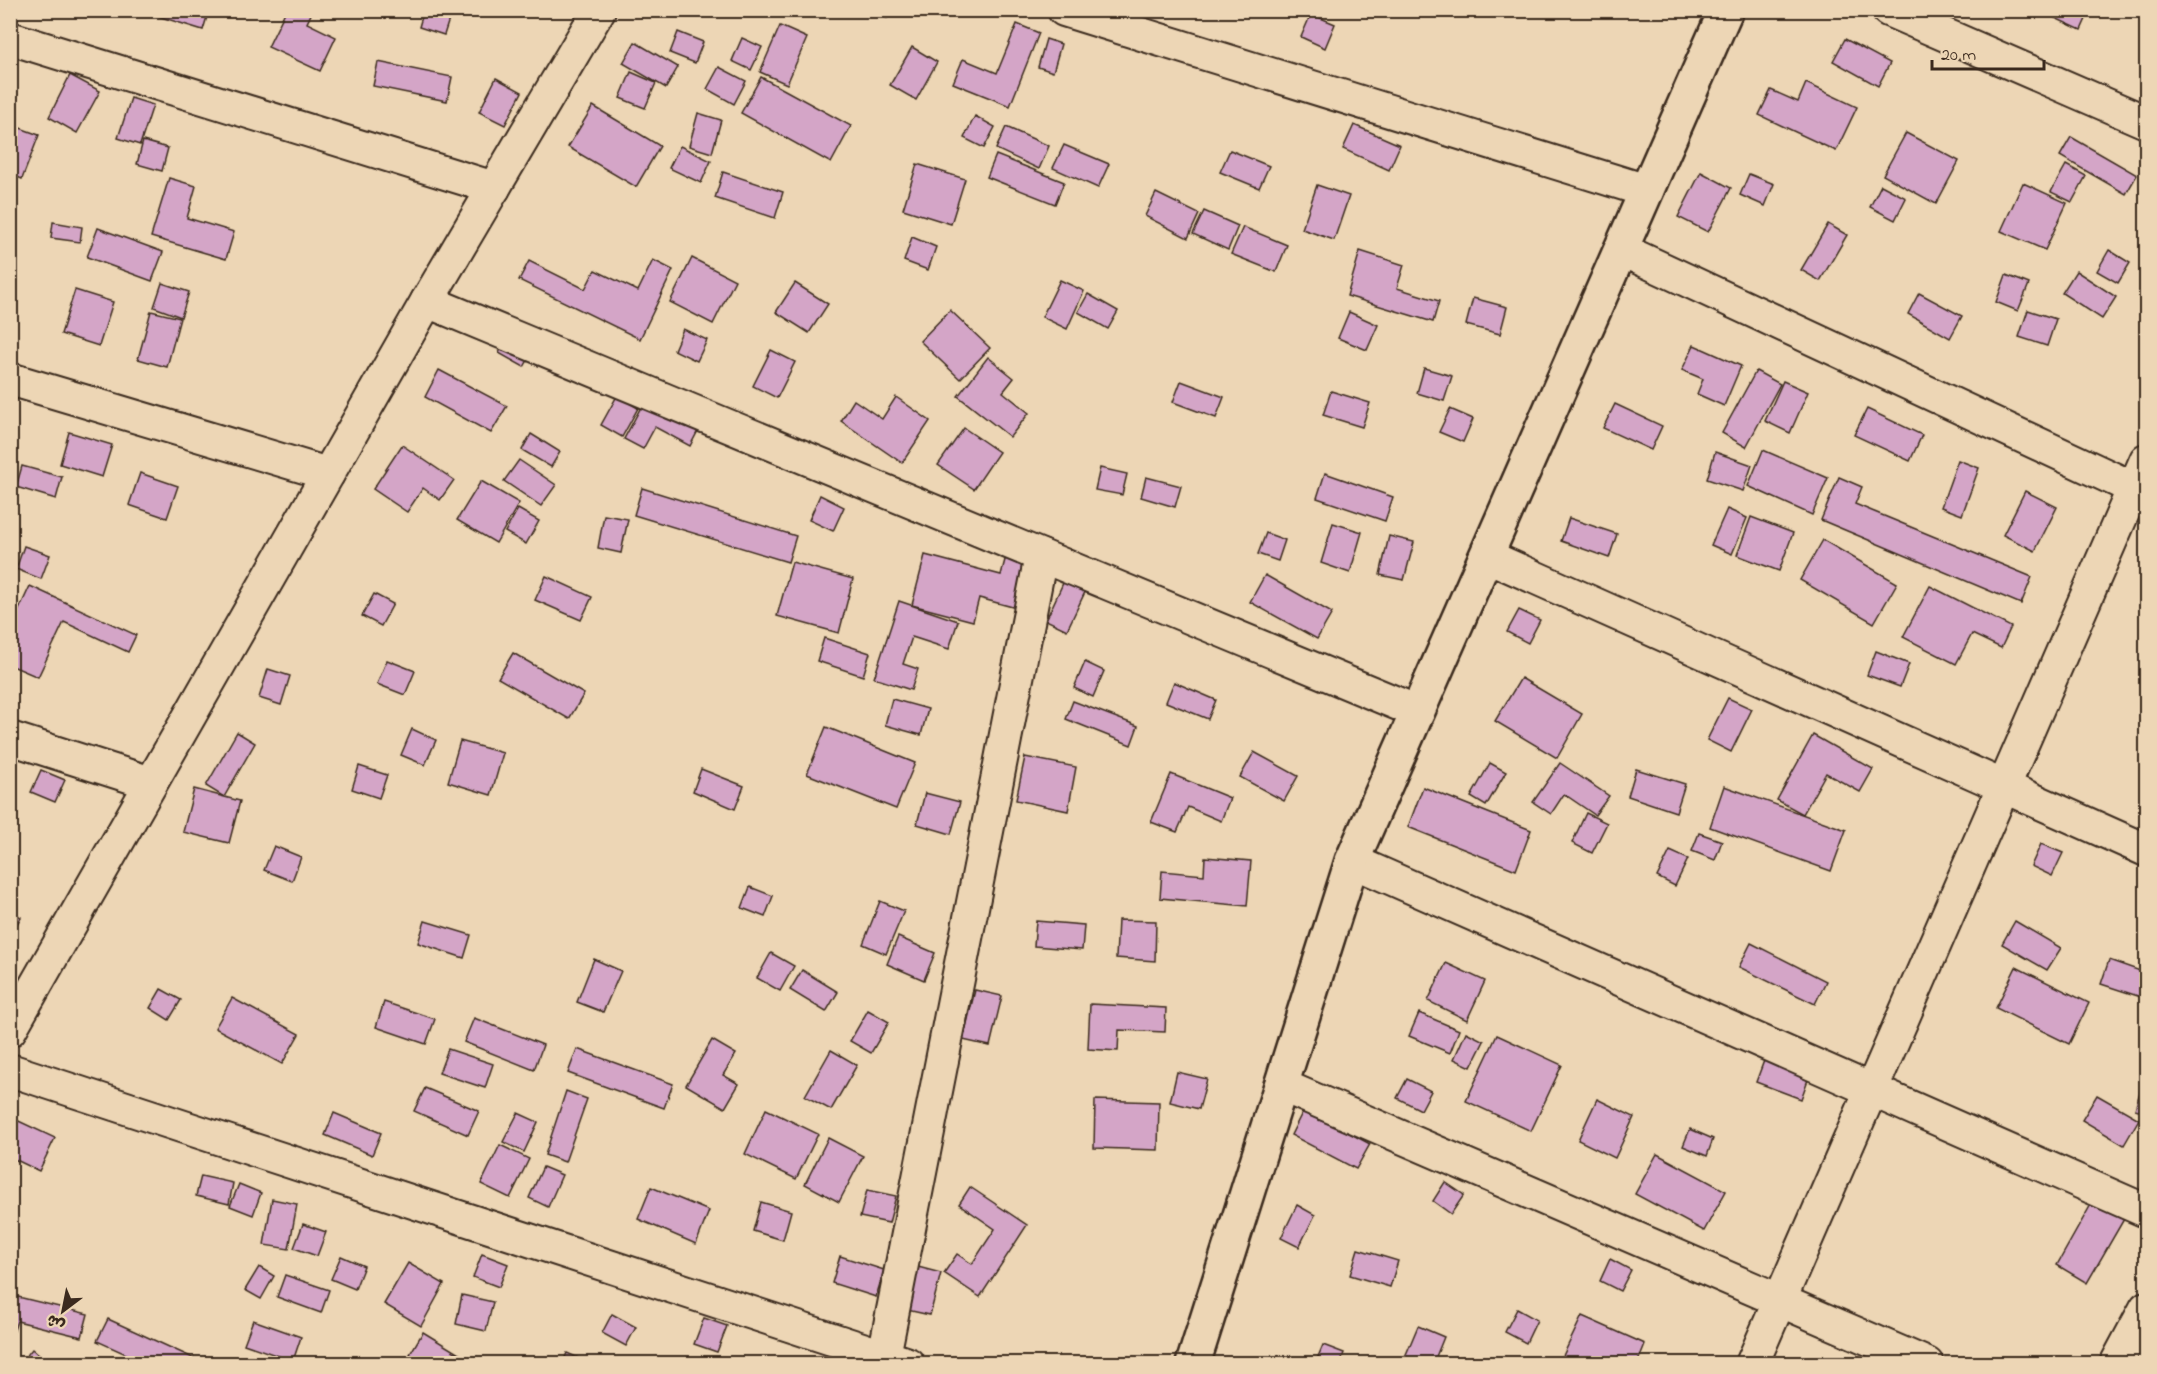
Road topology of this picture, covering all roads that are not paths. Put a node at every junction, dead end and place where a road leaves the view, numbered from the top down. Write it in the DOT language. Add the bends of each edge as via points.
graph roads {
  1 [pos="599,10"];
  2 [pos="1064,10"];
  3 [pos="1726,10"];
  4 [pos="1888,10"];
  5 [pos="1144,22"];
  6 [pos="10,38"];
  7 [pos="2146,122"];
  8 [pos="494,188"];
  9 [pos="1647,191"];
  10 [pos="1622,250"];
  11 [pos="427,301"];
  12 [pos="10,379"];
  13 [pos="2146,460"];
  14 [pos="328,474"];
  15 [pos="2140,491"];
  16 [pos="1041,556"];
  17 [pos="1487,556"];
  18 [pos="1418,712"];
  19 [pos="10,738"];
  20 [pos="151,783"];
  21 [pos="2004,786"];
  22 [pos="2146,850"];
  23 [pos="1352,861"];
  24 [pos="10,1030"];
  25 [pos="10,1070"];
  26 [pos="1281,1085"];
  27 [pos="1872,1089"];
  28 [pos="2146,1211"];
  29 [pos="1779,1300"];
  30 [pos="2146,1308"];
  31 [pos="896,1360"];
  32 [pos="1193,1364"];
  33 [pos="1752,1364"];
  34 [pos="1927,1364"];
  35 [pos="2116,1364"];
  1 -- 8 [label="street"];
  2 -- 5 [label="street"];
  3 -- 9 [label="street"];
  4 -- 7 [label="street"];
  5 -- 9 [label="street"];
  6 -- 8 [label="street"];
  8 -- 11 [label="street"];
  9 -- 10 [label="street"];
  10 -- 15 [label="street"];
  10 -- 17 [label="street"];
  11 -- 14 [label="street"];
  11 -- 16 [label="street"];
  12 -- 14 [label="street"];
  13 -- 15 [label="street"];
  14 -- 20 [label="street"];
  15 -- 21 [label="street"];
  16 -- 18 [label="street"];
  16 -- 31 [label="street"];
  17 -- 18 [label="street"];
  17 -- 21 [label="street"];
  18 -- 23 [label="street"];
  19 -- 20 [label="street"];
  20 -- 24 [label="street"];
  21 -- 22 [label="street"];
  21 -- 27 [label="street"];
  23 -- 26 [label="street"];
  23 -- 27 [label="street"];
  25 -- 31 [label="street"];
  26 -- 29 [label="street"];
  26 -- 32 [label="street"];
  27 -- 28 [label="street"];
  27 -- 29 [label="street"];
  29 -- 33 [label="street"];
  29 -- 34 [label="street"];
  30 -- 35 [label="street"];
}
